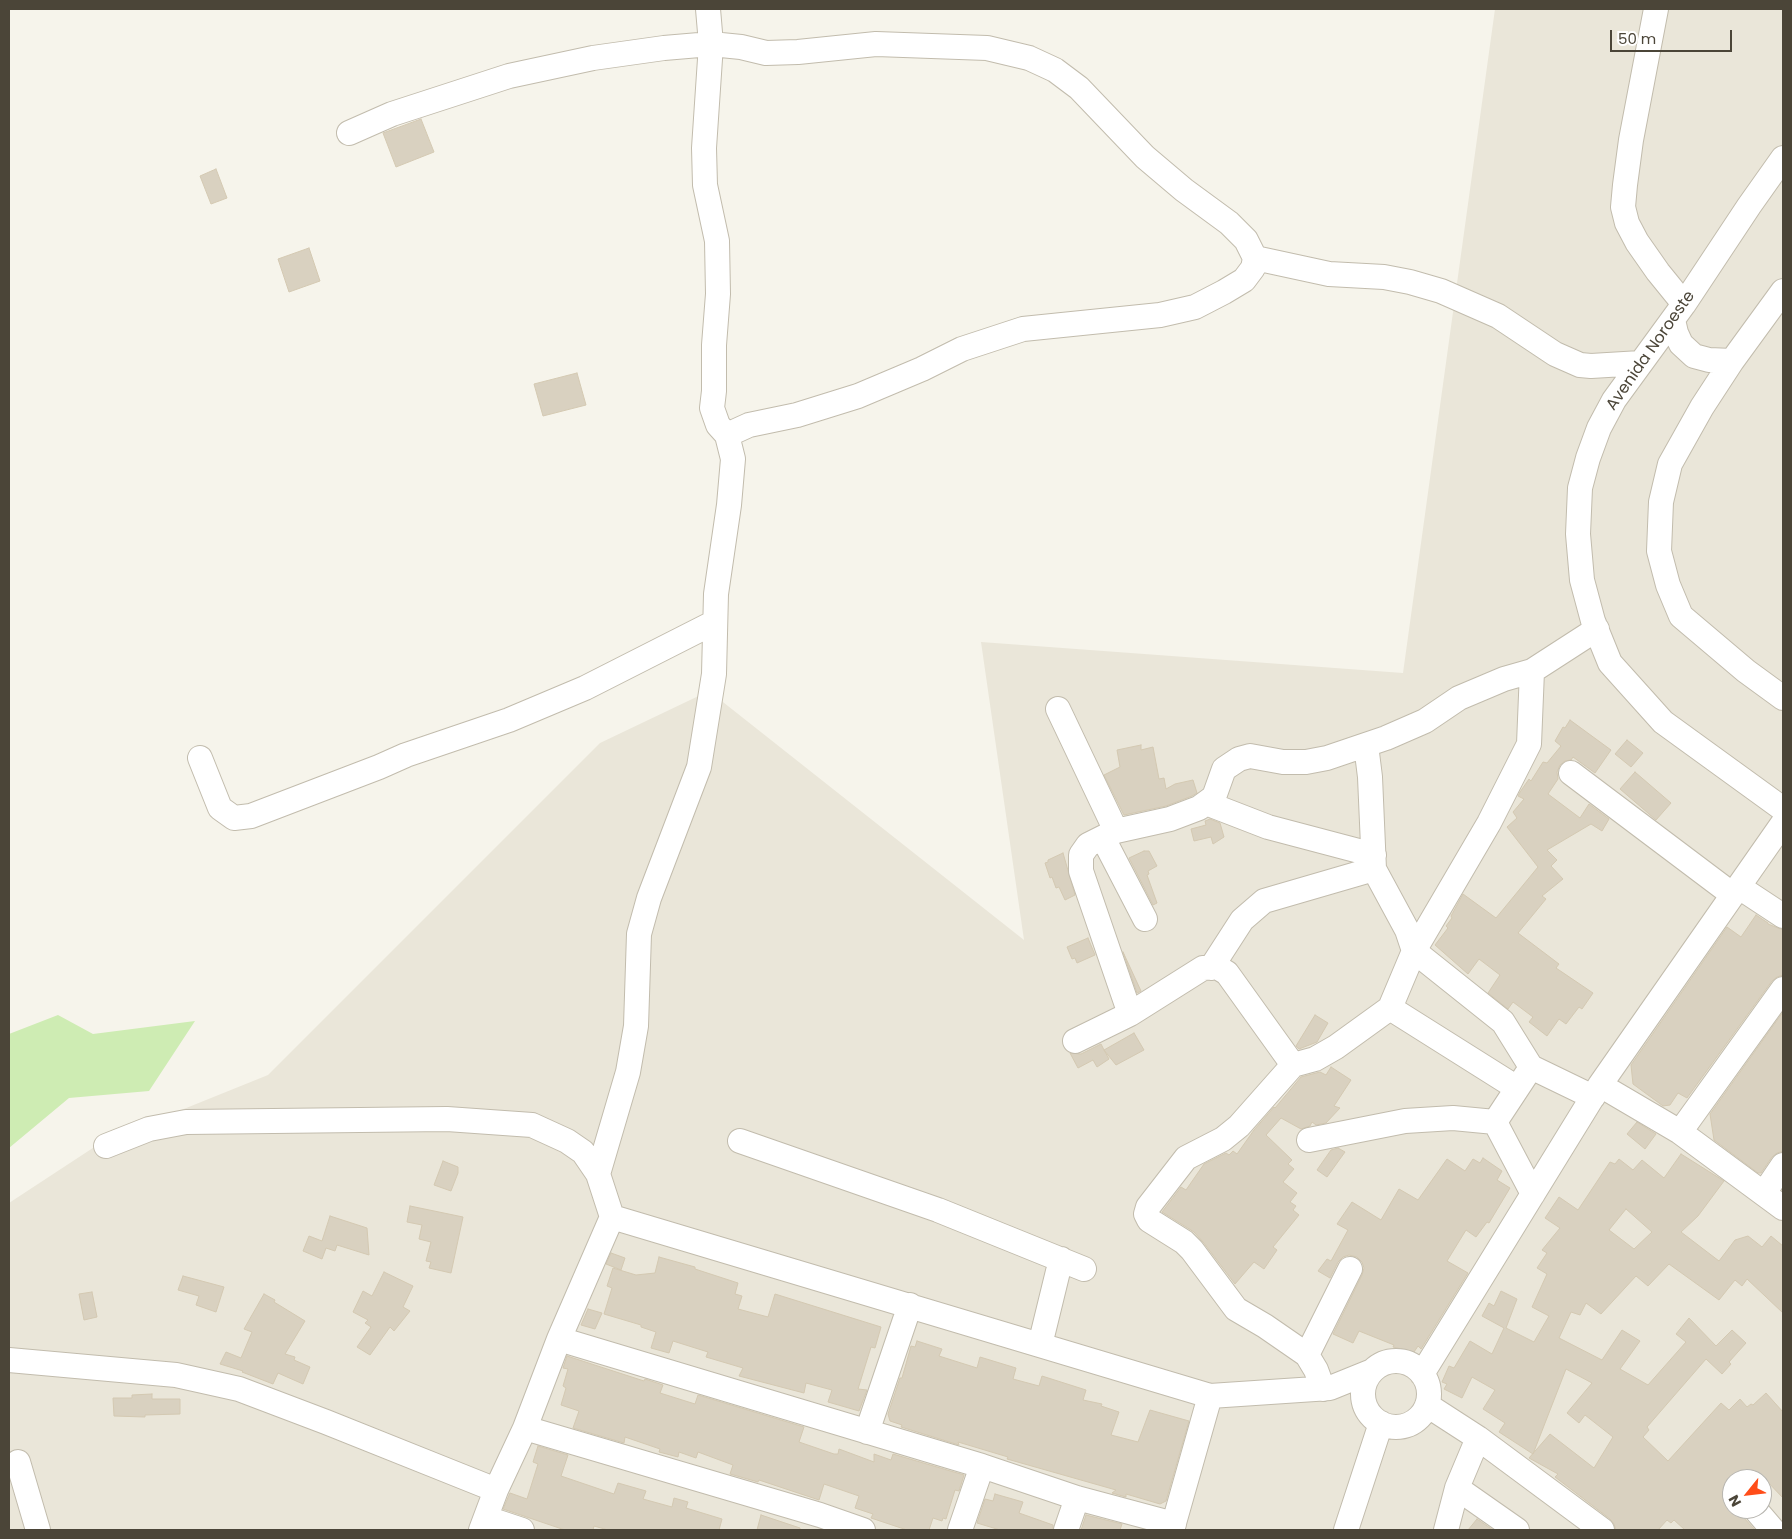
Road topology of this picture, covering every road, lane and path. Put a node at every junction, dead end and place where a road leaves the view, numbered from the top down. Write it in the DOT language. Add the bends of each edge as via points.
graph roads {
  1 [pos="708,9"];
  2 [pos="1656,9"];
  3 [pos="711,44"];
  4 [pos="350,133"];
  5 [pos="1783,158"];
  6 [pos="1255,258"];
  7 [pos="1783,291"];
  8 [pos="1679,312"];
  9 [pos="1732,361"];
  10 [pos="1641,363"];
  11 [pos="727,435"];
  12 [pos="716,622"];
  13 [pos="1596,629"];
  14 [pos="1532,671"];
  15 [pos="1783,698"];
  16 [pos="1058,709"];
  17 [pos="1366,745"];
  18 [pos="200,758"];
  19 [pos="1571,773"];
  20 [pos="1206,803"];
  21 [pos="1783,809"];
  22 [pos="1783,823"];
  23 [pos="1109,834"];
  24 [pos="1374,862"];
  25 [pos="1736,891"];
  26 [pos="1783,916"];
  27 [pos="1145,919"];
  28 [pos="1414,951"];
  29 [pos="1211,968"];
  30 [pos="1783,989"];
  31 [pos="1390,1008"];
  32 [pos="1130,1014"];
  33 [pos="1076,1041"];
  34 [pos="1293,1065"];
  35 [pos="1531,1067"];
  36 [pos="1517,1088"];
  37 [pos="1596,1091"];
  38 [pos="1495,1122"];
  39 [pos="1680,1132"];
  40 [pos="1309,1140"];
  41 [pos="740,1141"];
  42 [pos="106,1146"];
  43 [pos="1783,1165"];
  44 [pos="598,1174"];
  45 [pos="1764,1193"];
  46 [pos="1534,1194"];
  47 [pos="1783,1208"];
  48 [pos="612,1217"];
  49 [pos="1061,1259"];
  50 [pos="1084,1269"];
  51 [pos="1350,1269"];
  52 [pos="910,1305"];
  53 [pos="559,1339"];
  54 [pos="1040,1344"];
  55 [pos="1306,1355"];
  56 [pos="9,1360"];
  57 [pos="1372,1371"];
  58 [pos="1422,1374"];
  59 [pos="1326,1389"];
  60 [pos="1210,1396"];
  61 [pos="1427,1405"];
  62 [pos="1374,1416"];
  63 [pos="525,1428"];
  64 [pos="866,1432"];
  65 [pos="1478,1438"];
  66 [pos="18,1462"];
  67 [pos="982,1466"];
  68 [pos="1457,1488"];
  69 [pos="496,1490"];
  70 [pos="1078,1498"];
  71 [pos="1764,1519"];
  72 [pos="817,1523"];
  73 [pos="484,1524"];
  74 [pos="1173,1527"];
  75 [pos="38,1530"];
  76 [pos="522,1530"];
  77 [pos="863,1530"];
  78 [pos="960,1530"];
  79 [pos="1066,1530"];
  80 [pos="1346,1530"];
  81 [pos="1446,1530"];
  82 [pos="1517,1530"];
  83 [pos="1602,1530"];
  84 [pos="1773,1530"];
  1 -- 3 [label="street"];
  2 -- 8 [label="street" via="1623,208 1637,242 1658,272"];
  3 -- 4 [label="street" via="593,58 509,76 392,114"];
  3 -- 6 [label="street" via="766,53 876,44 929,45 988,48 1029,58 1055,70 1079,88 1145,157 1246,240"];
  3 -- 11 [label="street" via="704,148 705,185 717,241 718,294 712,408 718,424"];
  5 -- 8 [label="street, Avenida Noroeste"];
  6 -- 10 [label="street" via="1329,274 1410,282 1441,291 1498,316 1555,354 1580,364"];
  6 -- 11 [label="street" via="1253,268 1244,280 1195,307 1160,315 1023,329 962,349 858,396 797,415 749,425"];
  7 -- 9 [label="street"];
  8 -- 9 [label="street" via="1676,334 1681,344 1694,356"];
  8 -- 10 [label="street, Avenida Noroeste"];
  9 -- 15 [label="street" via="1670,464 1661,502 1659,551 1681,616"];
  10 -- 13 [label="street, Avenida Noroeste" via="1614,400 1599,428 1580,488 1578,534 1582,580"];
  11 -- 12 [label="street" via="733,459 716,594"];
  12 -- 18 [label="street" via="586,688 251,816 234,818 220,808"];
  12 -- 44 [label="street" via="714,674 699,767 649,898 639,934 636,1026 630,1063"];
  13 -- 14 [label="street"];
  13 -- 21 [label="street, Avenida Noroeste" via="1610,663 1663,722"];
  14 -- 17 [label="street" via="1460,698 1425,721"];
  14 -- 28 [label="street" via="1529,744 1489,823"];
  16 -- 23 [label="street"];
  17 -- 20 [label="street" via="1306,762 1250,756 1239,759 1224,768 1214,797"];
  17 -- 24 [label="street"];
  19 -- 25 [label="street"];
  20 -- 23 [label="street" via="1170,819"];
  20 -- 24 [label="street"];
  22 -- 25 [label="street"];
  23 -- 27 [label="street"];
  23 -- 32 [label="street" via="1088,845 1081,854 1081,871"];
  24 -- 28 [label="street"];
  24 -- 29 [label="street" via="1264,901 1242,920"];
  25 -- 26 [label="street"];
  25 -- 37 [label="street"];
  28 -- 31 [label="street"];
  28 -- 35 [label="street" via="1502,1022"];
  29 -- 32 [label="street" via="1204,968"];
  29 -- 34 [label="street" via="1217,967 1227,973"];
  30 -- 39 [label="street"];
  31 -- 34 [label="street" via="1336,1047 1315,1059"];
  31 -- 36 [label="street"];
  32 -- 33 [label="street"];
  34 -- 55 [label="street" via="1239,1126 1223,1139 1186,1158 1146,1214 1149,1220 1192,1250 1236,1309"];
  35 -- 36 [label="street"];
  35 -- 37 [label="street"];
  36 -- 38 [label="street"];
  37 -- 39 [label="street"];
  37 -- 46 [label="street"];
  38 -- 40 [label="street" via="1453,1118 1405,1121"];
  38 -- 46 [label="street"];
  39 -- 45 [label="street"];
  41 -- 49 [label="street" via="938,1210"];
  42 -- 44 [label="street" via="149,1129 186,1122 447,1119 532,1125 584,1152"];
  43 -- 45 [label="street"];
  44 -- 48 [label="street"];
  45 -- 47 [label="street"];
  46 -- 58 [label="street"];
  48 -- 52 [label="street"];
  48 -- 53 [label="street"];
  49 -- 50 [label="street"];
  49 -- 54 [label="street"];
  51 -- 55 [label="street"];
  52 -- 54 [label="street"];
  52 -- 64 [label="street"];
  53 -- 63 [label="street"];
  53 -- 64 [label="street"];
  54 -- 60 [label="street"];
  55 -- 59 [label="street"];
  56 -- 69 [label="street" via="176,1375 239,1389"];
  57 -- 58 [label="street" via="1385,1363 1399,1361"];
  57 -- 59 [label="street"];
  57 -- 62 [label="street" via="1363,1389 1364,1399"];
  58 -- 61 [label="street" via="1428,1384"];
  59 -- 60 [label="street"];
  59 -- 62 [label="street"];
  60 -- 74 [label="street"];
  61 -- 62 [label="street" via="1422,1415 1402,1426 1391,1426"];
  61 -- 65 [label="street"];
  62 -- 80 [label="street"];
  63 -- 69 [label="street"];
  63 -- 72 [label="street"];
  64 -- 67 [label="street"];
  65 -- 68 [label="street"];
  65 -- 83 [label="street"];
  66 -- 75 [label="street"];
  67 -- 70 [label="street"];
  67 -- 78 [label="street"];
  68 -- 81 [label="street"];
  68 -- 82 [label="street"];
  69 -- 73 [label="street"];
  70 -- 74 [label="street"];
  70 -- 79 [label="street"];
  71 -- 84 [label="street"];
  72 -- 77 [label="street"];
  73 -- 76 [label="street"];
}
